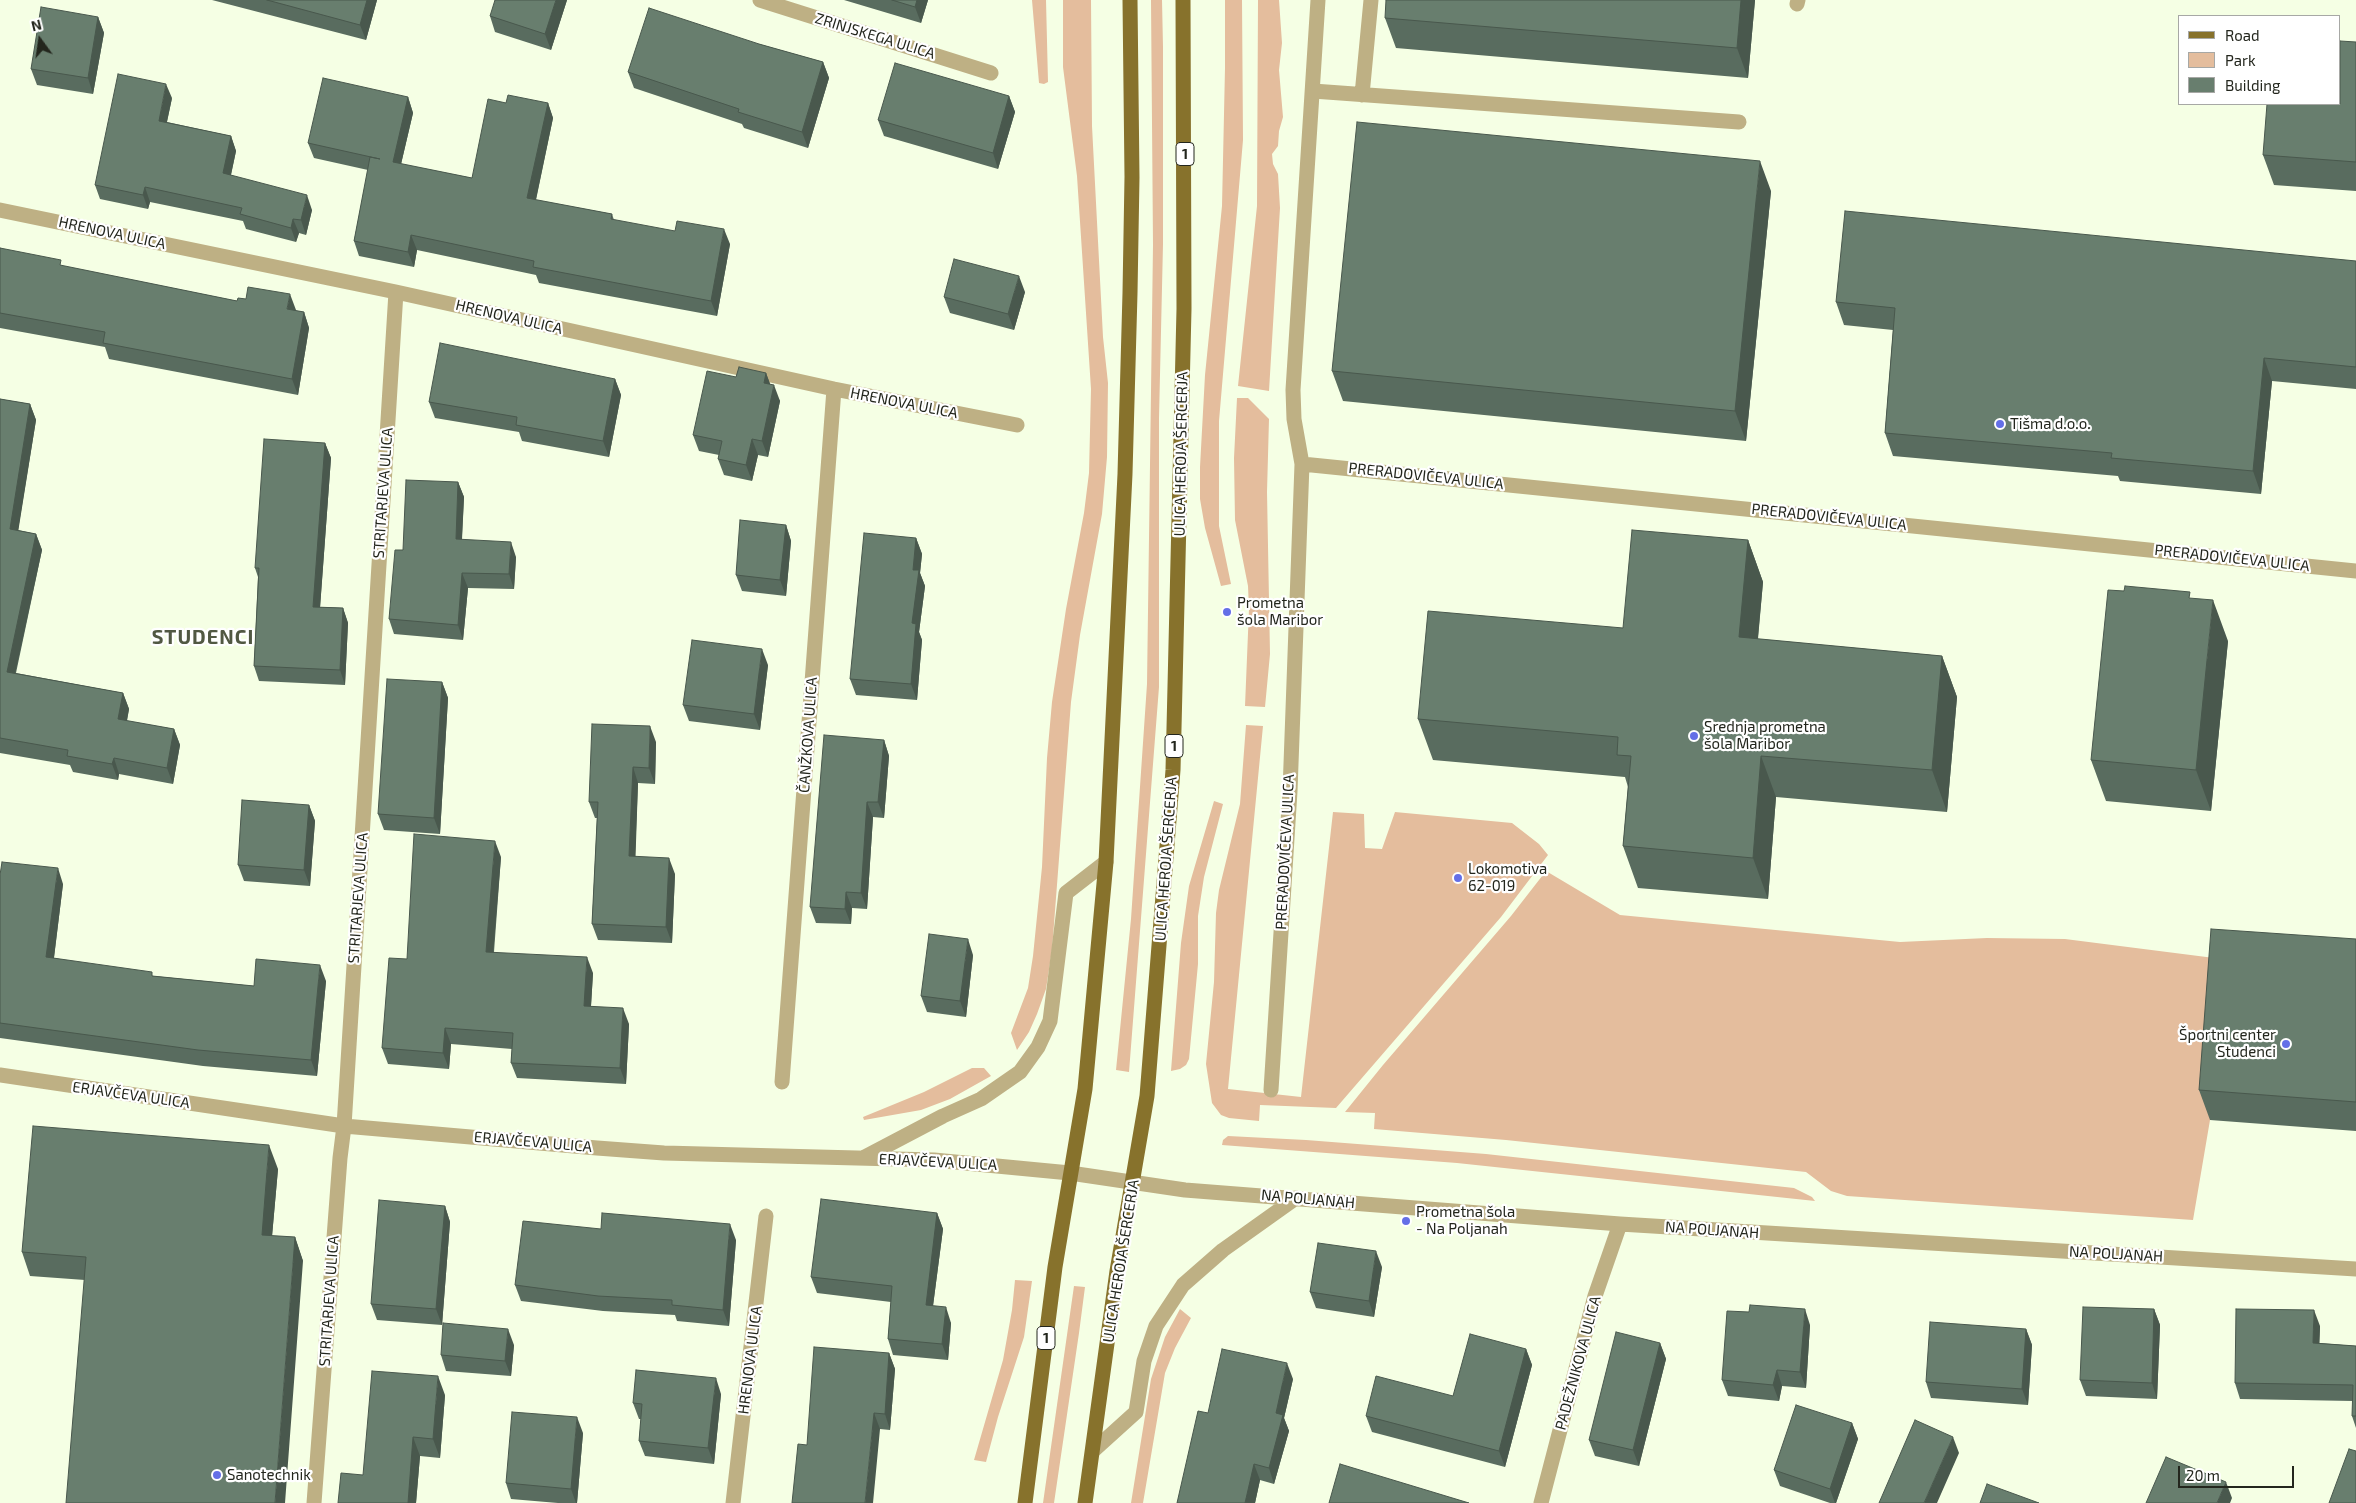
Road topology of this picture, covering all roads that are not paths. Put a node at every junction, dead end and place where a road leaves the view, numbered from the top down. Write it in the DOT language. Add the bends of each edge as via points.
graph roads {
  1 [pos="760,0"];
  2 [pos="1130,0"];
  3 [pos="1183,0"];
  4 [pos="1318,0"];
  5 [pos="1371,0"];
  6 [pos="991,73"];
  7 [pos="1313,92"];
  8 [pos="1362,96"];
  9 [pos="1739,122"];
  10 [pos="0,210"];
  11 [pos="396,292"];
  12 [pos="834,389"];
  13 [pos="1017,425"];
  14 [pos="1302,464"];
  15 [pos="2356,571"];
  16 [pos="1106,862"];
  17 [pos="0,1075"];
  18 [pos="782,1082"];
  19 [pos="1271,1090"];
  20 [pos="344,1126"];
  21 [pos="863,1158"];
  22 [pos="1070,1173"];
  23 [pos="1132,1182"];
  24 [pos="1296,1198"];
  25 [pos="766,1216"];
  26 [pos="1620,1224"];
  27 [pos="2356,1268"];
  28 [pos="1094,1450"];
  29 [pos="314,1503"];
  30 [pos="733,1503"];
  31 [pos="1025,1503"];
  32 [pos="1085,1503"];
  33 [pos="1541,1503"];
  1 -- 6 [label="street, ZRINJSKEGA ULICA"];
  2 -- 16 [label="main road, 1" via="1132,177 1129,331"];
  3 -- 23 [label="main road, ULICA HEROJA ŠERCERJA / 1" via="1184,309 1173,770 1147,1096"];
  4 -- 7 [label="street, PRERADOVIČEVA ULICA"];
  5 -- 8 [label="street"];
  7 -- 8 [label="street"];
  7 -- 14 [label="street, PRERADOVIČEVA ULICA" via="1293,390 1294,419"];
  8 -- 9 [label="street"];
  10 -- 11 [label="street, HRENOVA ULICA"];
  11 -- 12 [label="street, HRENOVA ULICA"];
  11 -- 20 [label="street, STRITARJEVA ULICA"];
  12 -- 13 [label="street, HRENOVA ULICA"];
  12 -- 18 [label="street, ČANŽKOVA ULICA"];
  14 -- 15 [label="street, PRERADOVIČEVA ULICA"];
  14 -- 19 [label="street, PRERADOVIČEVA ULICA" via="1290,790"];
  16 -- 21 [label="street" via="1066,894 1050,1021 1038,1047 1020,1072 981,1099"];
  16 -- 22 [label="main road, 1" via="1086,1089"];
  17 -- 20 [label="street, ERJAVČEVA ULICA"];
  20 -- 21 [label="street, ERJAVČEVA ULICA" via="664,1153"];
  20 -- 29 [label="street, STRITARJEVA ULICA"];
  21 -- 22 [label="street, ERJAVČEVA ULICA" via="934,1160"];
  22 -- 23 [label="street, NA POLJANAH"];
  22 -- 31 [label="main road, 1"];
  23 -- 24 [label="street, NA POLJANAH" via="1185,1190"];
  23 -- 28 [label="main road, ULICA HEROJA ŠERCERJA / 1"];
  24 -- 26 [label="street, NA POLJANAH"];
  24 -- 28 [label="street" via="1224,1250 1183,1285 1156,1326 1144,1361 1136,1412"];
  25 -- 30 [label="street, HRENOVA ULICA"];
  26 -- 27 [label="street, NA POLJANAH"];
  26 -- 33 [label="street, PADEŽNIKOVA ULICA" via="1595,1296"];
  28 -- 32 [label="main road, ULICA HEROJA ŠERCERJA / 1"];
}
